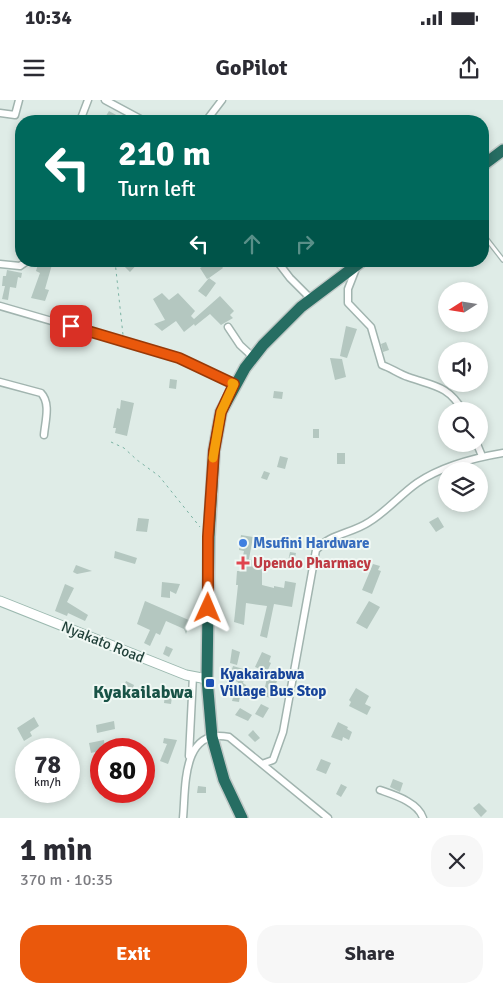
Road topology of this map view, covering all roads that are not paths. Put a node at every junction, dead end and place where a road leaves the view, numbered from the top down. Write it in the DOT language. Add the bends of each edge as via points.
graph roads {
  1 [pos="19,100"];
  2 [pos="88,100"];
  3 [pos="105,100"];
  4 [pos="222,100"];
  5 [pos="0,114"];
  6 [pos="82,115"];
  7 [pos="133,115"];
  8 [pos="211,115"];
  9 [pos="503,150"];
  10 [pos="489,161"];
  11 [pos="489,242"];
  12 [pos="503,260"];
  13 [pos="0,264"];
  14 [pos="15,266"];
  15 [pos="282,267"];
  16 [pos="355,267"];
  17 [pos="358,267"];
  18 [pos="311,299"];
  19 [pos="0,306"];
  20 [pos="228,327"];
  21 [pos="253,357"];
  22 [pos="0,382"];
  23 [pos="234,384"];
  24 [pos="457,402"];
  25 [pos="44,435"];
  26 [pos="481,452"];
  27 [pos="503,453"];
  28 [pos="482,456"];
  29 [pos="0,602"];
  30 [pos="193,676"];
  31 [pos="207,679"];
  32 [pos="212,737"];
  33 [pos="189,757"];
  34 [pos="262,764"];
  35 [pos="380,790"];
  36 [pos="183,818"];
  37 [pos="242,818"];
  38 [pos="328,818"];
  39 [pos="423,818"];
  1 -- 5 [label="street" via="15,115"];
  2 -- 6 [label="street"];
  3 -- 7 [label="street"];
  4 -- 8 [label="street"];
  9 -- 10 [label="highway"];
  11 -- 12 [label="lane"];
  13 -- 14 [label="street"];
  15 -- 18 [label="street"];
  16 -- 18 [label="highway"];
  17 -- 24 [label="street" via="348,289 348,303 371,327 382,365 443,388"];
  18 -- 21 [label="highway"];
  19 -- 23 [label="street" via="179,358"];
  20 -- 21 [label="street"];
  21 -- 23 [label="highway"];
  22 -- 25 [label="street" via="44,396 47,404"];
  23 -- 31 [label="highway" via="221,412 214,451 208,537"];
  26 -- 28 [label="street"];
  27 -- 28 [label="street"];
  28 -- 34 [label="street" via="416,484 368,523 325,540 316,550 283,732 273,760"];
  29 -- 30 [label="street, Nyakato Road"];
  30 -- 31 [label="street, Nyakato Road"];
  30 -- 33 [label="street"];
  31 -- 32 [label="highway"];
  32 -- 33 [label="street" via="200,743"];
  32 -- 34 [label="street" via="229,737"];
  32 -- 37 [label="highway" via="224,780"];
  33 -- 36 [label="street"];
  34 -- 38 [label="street"];
  35 -- 39 [label="street" via="408,802 421,812"];
}
